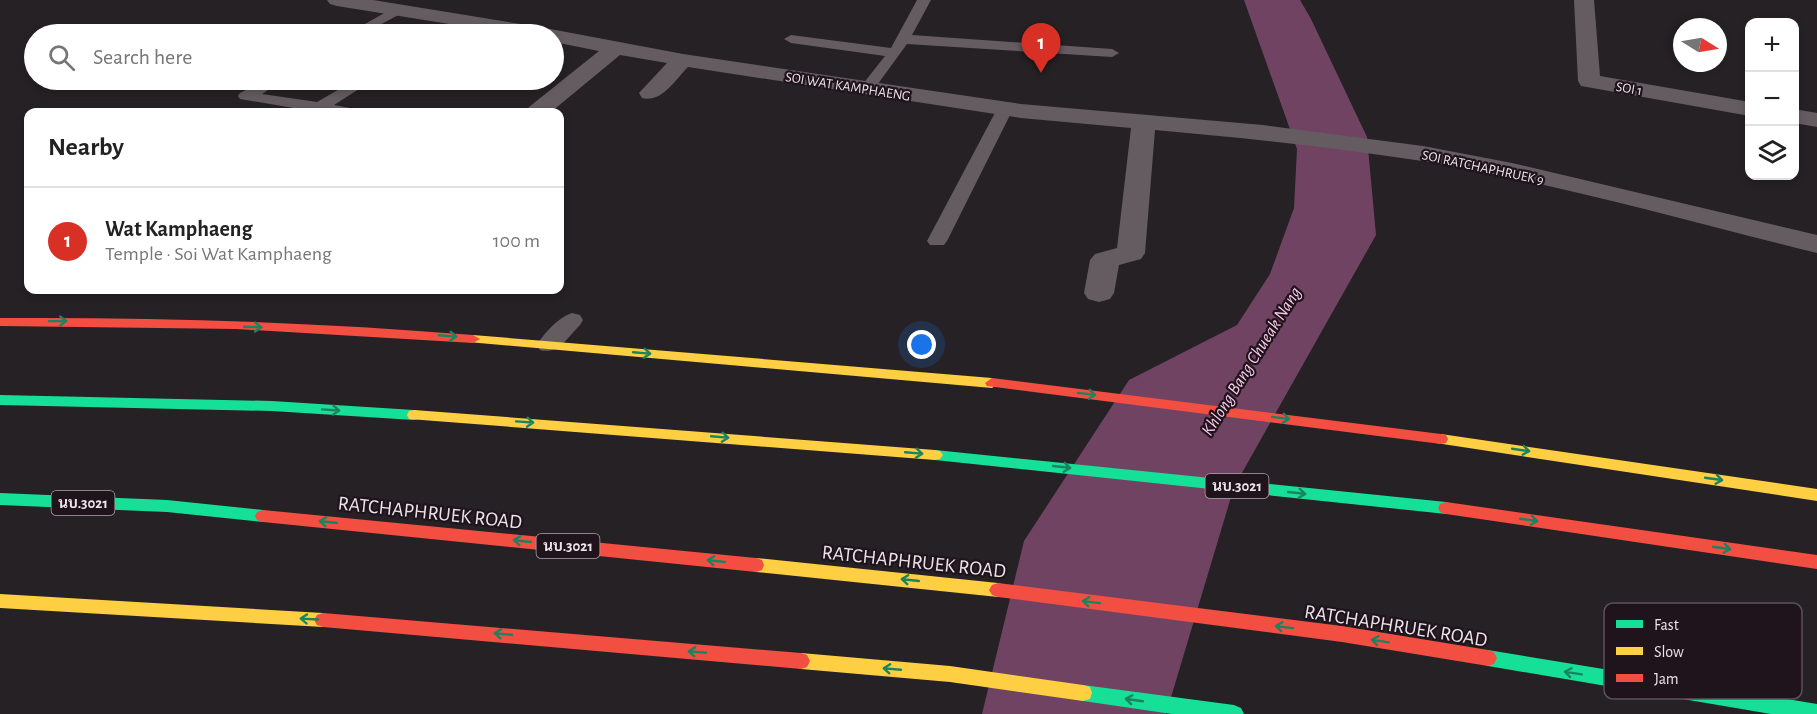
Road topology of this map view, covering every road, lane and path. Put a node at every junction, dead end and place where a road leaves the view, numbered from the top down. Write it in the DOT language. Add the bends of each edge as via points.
graph roads {
  1 [pos="337,0"];
  2 [pos="924,0"];
  3 [pos="1584,0"];
  4 [pos="385,5"];
  5 [pos="463,20"];
  6 [pos="365,24"];
  7 [pos="456,24"];
  8 [pos="486,24"];
  9 [pos="564,38"];
  10 [pos="791,39"];
  11 [pos="903,39"];
  12 [pos="616,47"];
  13 [pos="895,53"];
  14 [pos="1112,53"];
  15 [pos="683,60"];
  16 [pos="867,89"];
  17 [pos="256,90"];
  18 [pos="348,90"];
  19 [pos="564,90"];
  20 [pos="564,90"];
  21 [pos="650,93"];
  22 [pos="318,108"];
  23 [pos="542,108"];
  24 [pos="1745,108"];
  25 [pos="1005,109"];
  26 [pos="1799,117"];
  27 [pos="1817,120"];
  28 [pos="1144,121"];
  29 [pos="937,241"];
  30 [pos="1817,244"];
  31 [pos="1099,293"];
  32 [pos="572,320"];
  33 [pos="0,322"];
  34 [pos="548,345"];
  35 [pos="0,400"];
  36 [pos="1817,495"];
  37 [pos="0,499"];
  38 [pos="1817,562"];
  39 [pos="0,600"];
  40 [pos="1604,678"];
  41 [pos="1733,699"];
  42 [pos="1817,713"];
  43 [pos="1234,714"];
  1 -- 4 [label="street"];
  2 -- 11 [label="lane"];
  3 -- 24 [label="street, SOI 1" via="1589,81"];
  4 -- 5 [label="street"];
  4 -- 6 [label="lane"];
  5 -- 7 [label="lane"];
  5 -- 8 [label="street"];
  9 -- 12 [label="street, SOI WAT KAMPHAENG"];
  10 -- 13 [label="lane"];
  11 -- 13 [label="lane"];
  11 -- 14 [label="lane"];
  12 -- 15 [label="street, SOI WAT KAMPHAENG"];
  12 -- 19 [label="street"];
  13 -- 16 [label="lane"];
  15 -- 16 [label="street, SOI WAT KAMPHAENG"];
  15 -- 21 [label="street"];
  16 -- 25 [label="street, SOI WAT KAMPHAENG"];
  17 -- 22 [label="lane" via="246,96"];
  18 -- 22 [label="lane"];
  20 -- 23 [label="street"];
  25 -- 28 [label="street, SOI WAT KAMPHAENG"];
  25 -- 29 [label="lane"];
  26 -- 27 [label="street"];
  28 -- 30 [label="street, SOI RATCHAPHRUEK 9" via="1423,154 1512,171"];
  28 -- 31 [label="street" via="1131,253 1105,260"];
  32 -- 34 [label="lane"];
  33 -- 34 [label="main road, one-way" via="382,331"];
  34 -- 36 [label="main road, one-way" via="1029,386 1464,442"];
  35 -- 38 [label="main road, นบ.3021, one-way" via="272,406 1004,460 1471,512"];
  40 -- 37 [label="main road, RATCHAPHRUEK ROAD / นบ.3021, one-way" via="1342,634 968,586 167,506"];
  43 -- 39 [label="main road, one-way" via="950,674 390,624"];
  42 -- 41 [label="main road, RATCHAPHRUEK ROAD / นบ.3021, one-way"];
}
